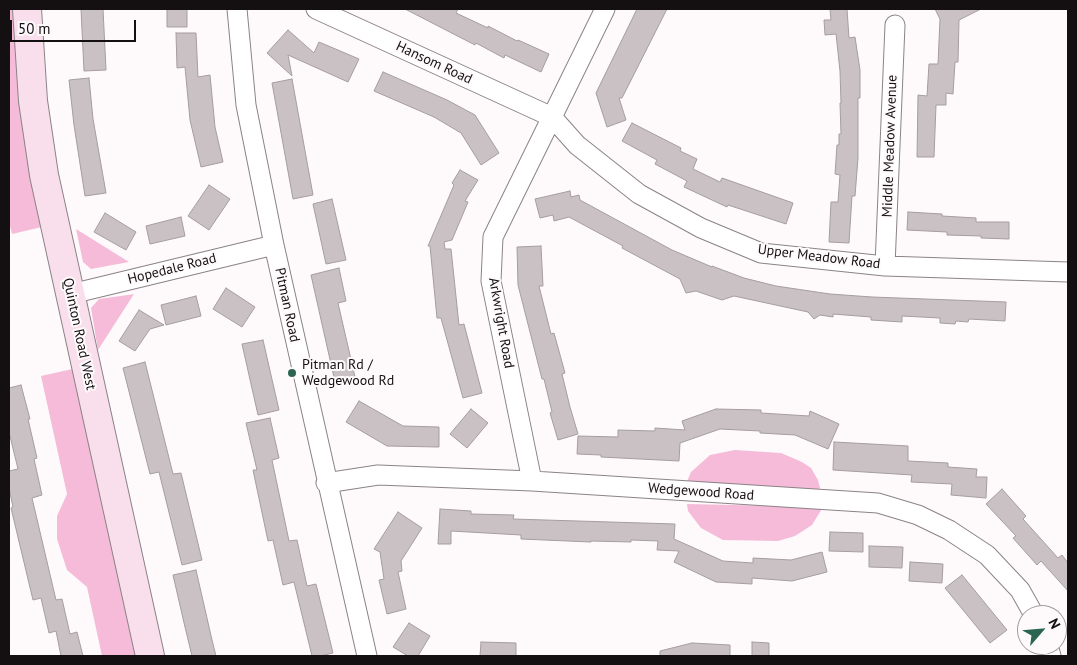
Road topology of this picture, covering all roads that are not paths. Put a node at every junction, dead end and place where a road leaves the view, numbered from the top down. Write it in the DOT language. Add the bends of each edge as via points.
graph roads {
  1 [pos="27,9"];
  2 [pos="237,9"];
  3 [pos="316,9"];
  4 [pos="605,9"];
  5 [pos="895,25"];
  6 [pos="552,117"];
  7 [pos="274,245"];
  8 [pos="885,266"];
  9 [pos="1068,272"];
  10 [pos="71,294"];
  11 [pos="532,481"];
  12 [pos="326,483"];
  13 [pos="1028,605"];
  14 [pos="150,656"];
  15 [pos="367,656"];
  1 -- 10 [label="street, Quinton Road West" via="33,101 44,175"];
  2 -- 7 [label="street, Pitman Road" via="246,105"];
  3 -- 6 [label="street, Hansom Road"];
  4 -- 6 [label="street"];
  5 -- 8 [label="street, Middle Meadow Avenue"];
  6 -- 8 [label="street, Upper Meadow Road" via="577,145 639,194 701,228 762,253"];
  6 -- 11 [label="street, Arkwright Road" via="493,238 490,281"];
  7 -- 10 [label="street, Hopedale Road"];
  7 -- 12 [label="street, Pitman Road"];
  8 -- 9 [label="street, Upper Meadow Road"];
  10 -- 14 [label="street, Quinton Road West"];
  11 -- 12 [label="street, Wedgewood Road" via="378,475"];
  11 -- 13 [label="street, Wedgewood Road" via="878,503 918,515 949,530 987,555 1020,590"];
  12 -- 15 [label="street, Pitman Road"];
}
